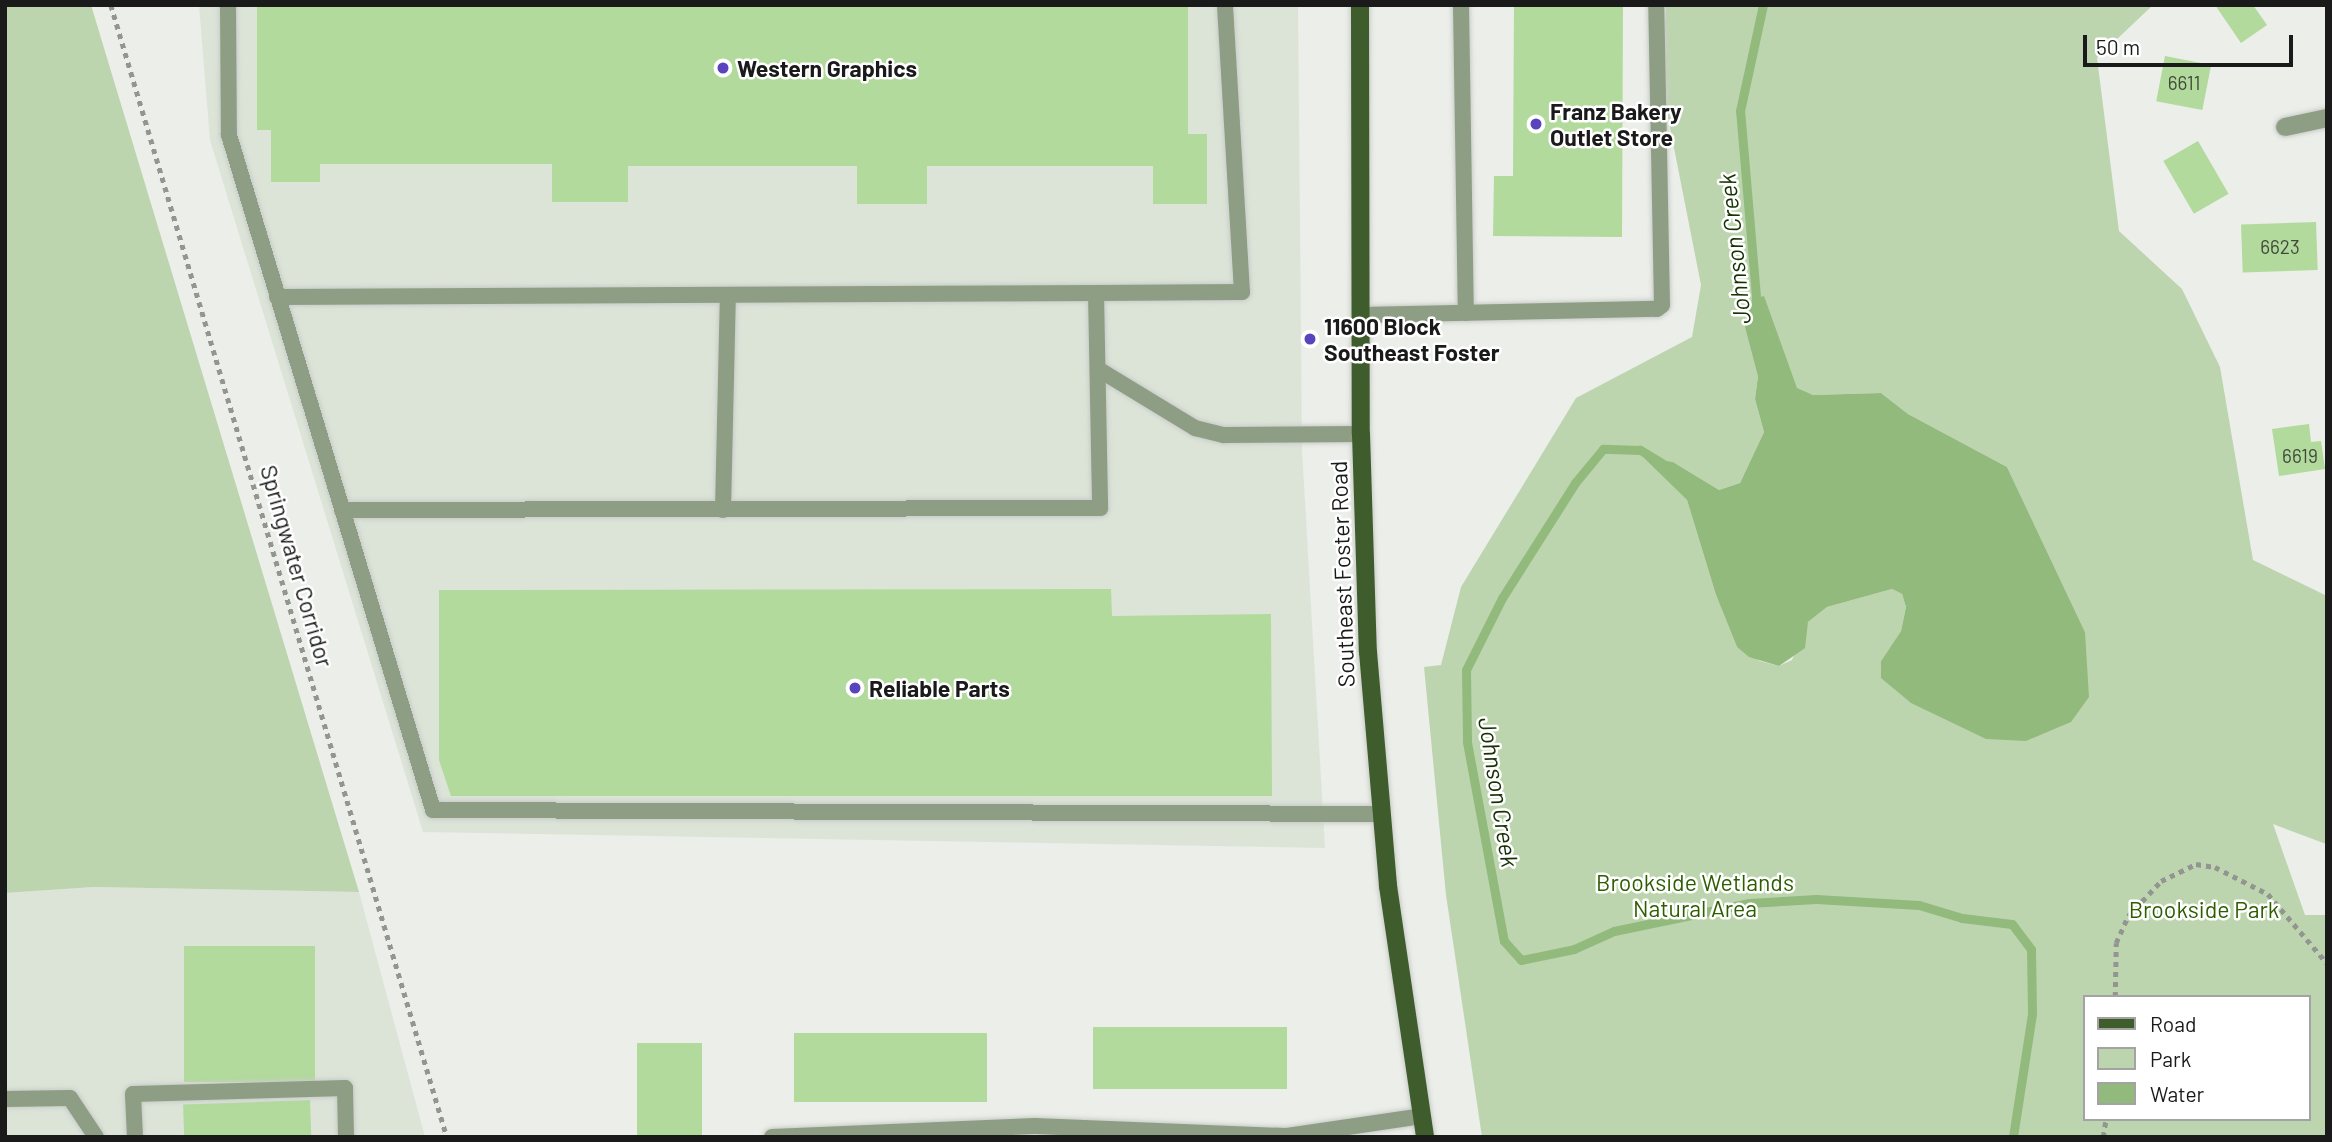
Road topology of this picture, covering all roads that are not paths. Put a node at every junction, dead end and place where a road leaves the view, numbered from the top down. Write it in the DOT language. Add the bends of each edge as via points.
graph roads {
  1 [pos="228,5"];
  2 [pos="1225,5"];
  3 [pos="1360,5"];
  4 [pos="1461,5"];
  5 [pos="1656,5"];
  6 [pos="2327,118"];
  7 [pos="2285,127"];
  8 [pos="1096,293"];
  9 [pos="277,297"];
  10 [pos="728,297"];
  11 [pos="1466,313"];
  12 [pos="1361,315"];
  13 [pos="1098,369"];
  14 [pos="1362,434"];
  15 [pos="342,510"];
  16 [pos="723,510"];
  17 [pos="1381,814"];
  18 [pos="5,1099"];
  19 [pos="1422,1116"];
  20 [pos="96,1137"];
  21 [pos="135,1137"];
  22 [pos="346,1137"];
  23 [pos="772,1137"];
  24 [pos="1425,1137"];
  1 -- 9 [label="lane" via="229,135"];
  2 -- 8 [label="lane" via="1242,292"];
  3 -- 12 [label="main road, Southeast Foster Road"];
  4 -- 11 [label="lane"];
  5 -- 11 [label="lane" via="1662,304 1657,309"];
  6 -- 7 [label="street"];
  8 -- 10 [label="lane"];
  8 -- 13 [label="lane"];
  9 -- 10 [label="lane"];
  9 -- 15 [label="lane"];
  10 -- 16 [label="lane"];
  11 -- 12 [label="lane"];
  12 -- 14 [label="main road, Southeast Foster Road"];
  13 -- 14 [label="lane" via="1175,418 1224,435"];
  13 -- 16 [label="lane" via="1100,508"];
  14 -- 17 [label="main road, Southeast Foster Road" via="1368,639"];
  15 -- 16 [label="lane"];
  15 -- 17 [label="lane" via="433,810"];
  17 -- 19 [label="main road, Southeast Foster Road"];
  18 -- 20 [label="lane" via="70,1098"];
  19 -- 23 [label="lane" via="1287,1136 1035,1126"];
  19 -- 24 [label="main road, Southeast Foster Road"];
  21 -- 22 [label="lane" via="133,1094 345,1088"];
}
